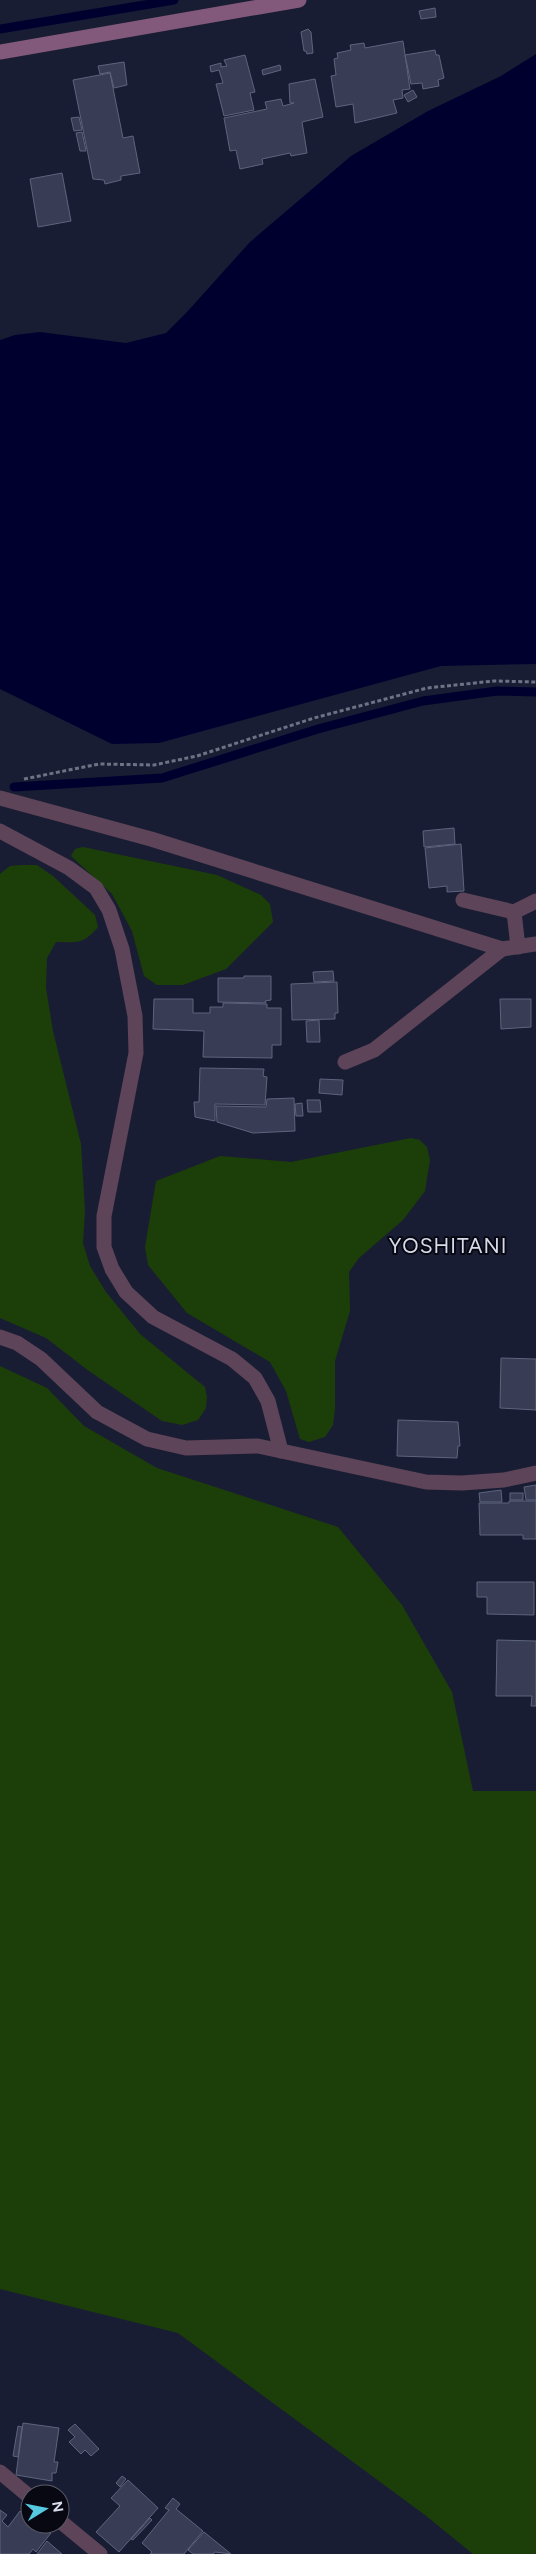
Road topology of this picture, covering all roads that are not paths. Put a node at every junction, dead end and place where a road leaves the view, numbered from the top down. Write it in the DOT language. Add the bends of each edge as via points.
graph roads {
  1 [pos="299,0"];
  2 [pos="0,52"];
  3 [pos="0,798"];
  4 [pos="0,831"];
  5 [pos="463,900"];
  6 [pos="536,901"];
  7 [pos="514,912"];
  8 [pos="536,944"];
  9 [pos="518,947"];
  10 [pos="502,949"];
  11 [pos="345,1062"];
  12 [pos="0,1337"];
  13 [pos="281,1451"];
  14 [pos="536,1473"];
  15 [pos="0,2472"];
  16 [pos="20,2488"];
  17 [pos="70,2529"];
  18 [pos="100,2554"];
  1 -- 2 [label="street"];
  3 -- 10 [label="street" via="151,839"];
  4 -- 13 [label="street" via="69,868 96,888 109,910 122,949 135,1016 136,1053 104,1216 104,1247 112,1269 126,1292 154,1316 232,1359 255,1378 268,1401"];
  5 -- 7 [label="street"];
  6 -- 7 [label="street"];
  7 -- 9 [label="street"];
  8 -- 9 [label="street"];
  9 -- 10 [label="street"];
  10 -- 11 [label="street" via="374,1050"];
  12 -- 13 [label="street" via="17,1343 41,1360 97,1412 147,1440 186,1448 258,1446"];
  13 -- 14 [label="street" via="426,1482 479,1482"];
  15 -- 16 [label="street"];
  17 -- 18 [label="street"];
}
